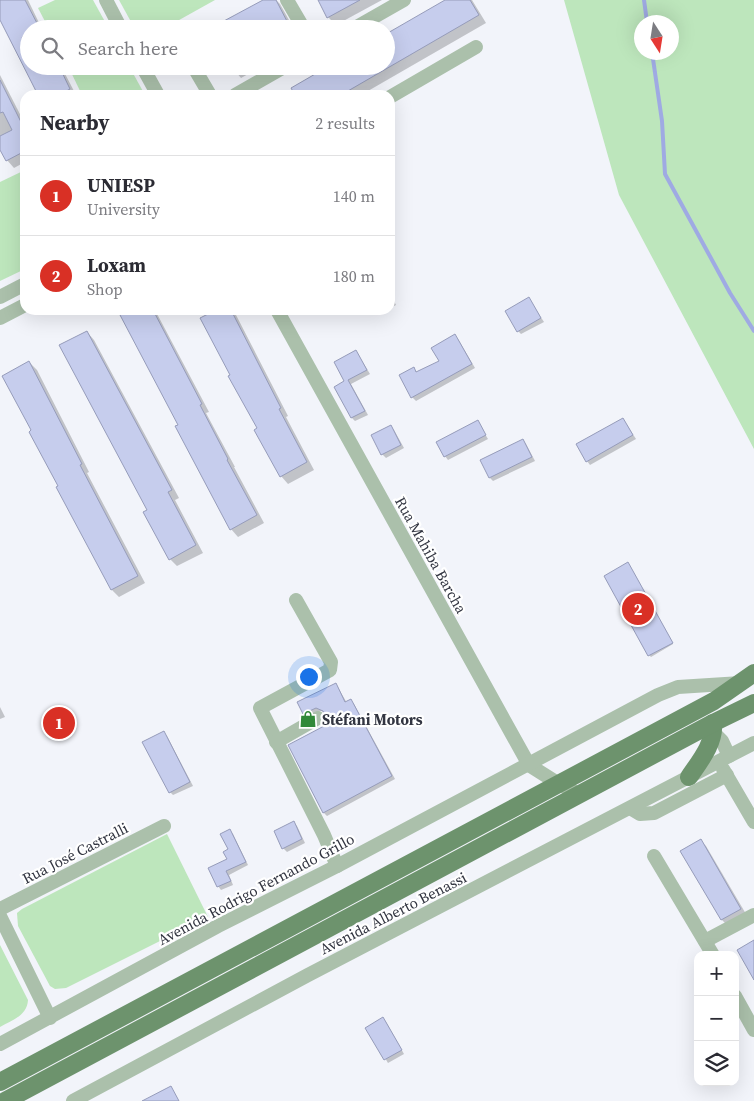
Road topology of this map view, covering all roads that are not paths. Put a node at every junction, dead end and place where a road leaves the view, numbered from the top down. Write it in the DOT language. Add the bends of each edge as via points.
graph roads {
  1 [pos="106,0"];
  2 [pos="287,0"];
  3 [pos="404,0"];
  4 [pos="117,20"];
  5 [pos="299,20"];
  6 [pos="369,20"];
  7 [pos="476,47"];
  8 [pos="147,75"];
  9 [pos="198,75"];
  10 [pos="270,75"];
  11 [pos="155,90"];
  12 [pos="207,90"];
  13 [pos="244,90"];
  14 [pos="395,94"];
  15 [pos="20,287"];
  16 [pos="0,297"];
  17 [pos="20,308"];
  18 [pos="280,315"];
  19 [pos="0,318"];
  20 [pos="296,600"];
  21 [pos="747,678"];
  22 [pos="754,704"];
  23 [pos="318,718"];
  24 [pos="713,728"];
  25 [pos="276,742"];
  26 [pos="754,743"];
  27 [pos="724,759"];
  28 [pos="529,764"];
  29 [pos="726,775"];
  30 [pos="689,778"];
  31 [pos="559,784"];
  32 [pos="579,794"];
  33 [pos="630,808"];
  34 [pos="754,822"];
  35 [pos="164,826"];
  36 [pos="654,856"];
  37 [pos="337,866"];
  38 [pos="0,909"];
  39 [pos="754,915"];
  40 [pos="0,916"];
  41 [pos="705,941"];
  42 [pos="711,951"];
  43 [pos="739,1003"];
  44 [pos="50,1018"];
  45 [pos="754,1030"];
  46 [pos="0,1044"];
  47 [pos="0,1082"];
  48 [pos="5,1101"];
  49 [pos="73,1101"];
  1 -- 4 [label="street"];
  2 -- 5 [label="street"];
  3 -- 6 [label="street"];
  7 -- 14 [label="street"];
  8 -- 11 [label="street"];
  9 -- 12 [label="street"];
  10 -- 13 [label="street"];
  15 -- 16 [label="street"];
  17 -- 19 [label="street"];
  18 -- 28 [label="street, Rua Mahiba Barcha"];
  20 -- 25 [label="street" via="332,666 260,708"];
  21 -- 28 [label="street, Avenida Rodrigo Fernando Grillo" via="678,687"];
  21 -- 31 [label="main road" via="714,701"];
  22 -- 24 [label="main road"];
  23 -- 25 [label="street"];
  24 -- 27 [label="street" via="722,741"];
  24 -- 30 [label="main road" via="704,754"];
  24 -- 32 [label="main road"];
  25 -- 37 [label="street"];
  26 -- 27 [label="street, Avenida Alberto Benassi"];
  27 -- 29 [label="street"];
  27 -- 30 [label="street, Avenida Alberto Benassi"];
  28 -- 31 [label="street, Rua Mahiba Barcha"];
  28 -- 37 [label="street, Avenida Rodrigo Fernando Grillo"];
  29 -- 33 [label="street" via="654,812 640,814"];
  29 -- 34 [label="street"];
  30 -- 33 [label="street, Avenida Alberto Benassi"];
  31 -- 32 [label="street, Rua Mahiba Barcha"];
  31 -- 47 [label="main road"];
  32 -- 48 [label="main road"];
  33 -- 49 [label="street, Avenida Alberto Benassi"];
  35 -- 38 [label="street, Rua José Castralli"];
  36 -- 41 [label="street"];
  37 -- 44 [label="street, Avenida Rodrigo Fernando Grillo" via="218,926"];
  39 -- 41 [label="street"];
  40 -- 44 [label="street"];
  41 -- 42 [label="street"];
  43 -- 45 [label="street"];
  44 -- 46 [label="street, Avenida Rodrigo Fernando Grillo"];
}
